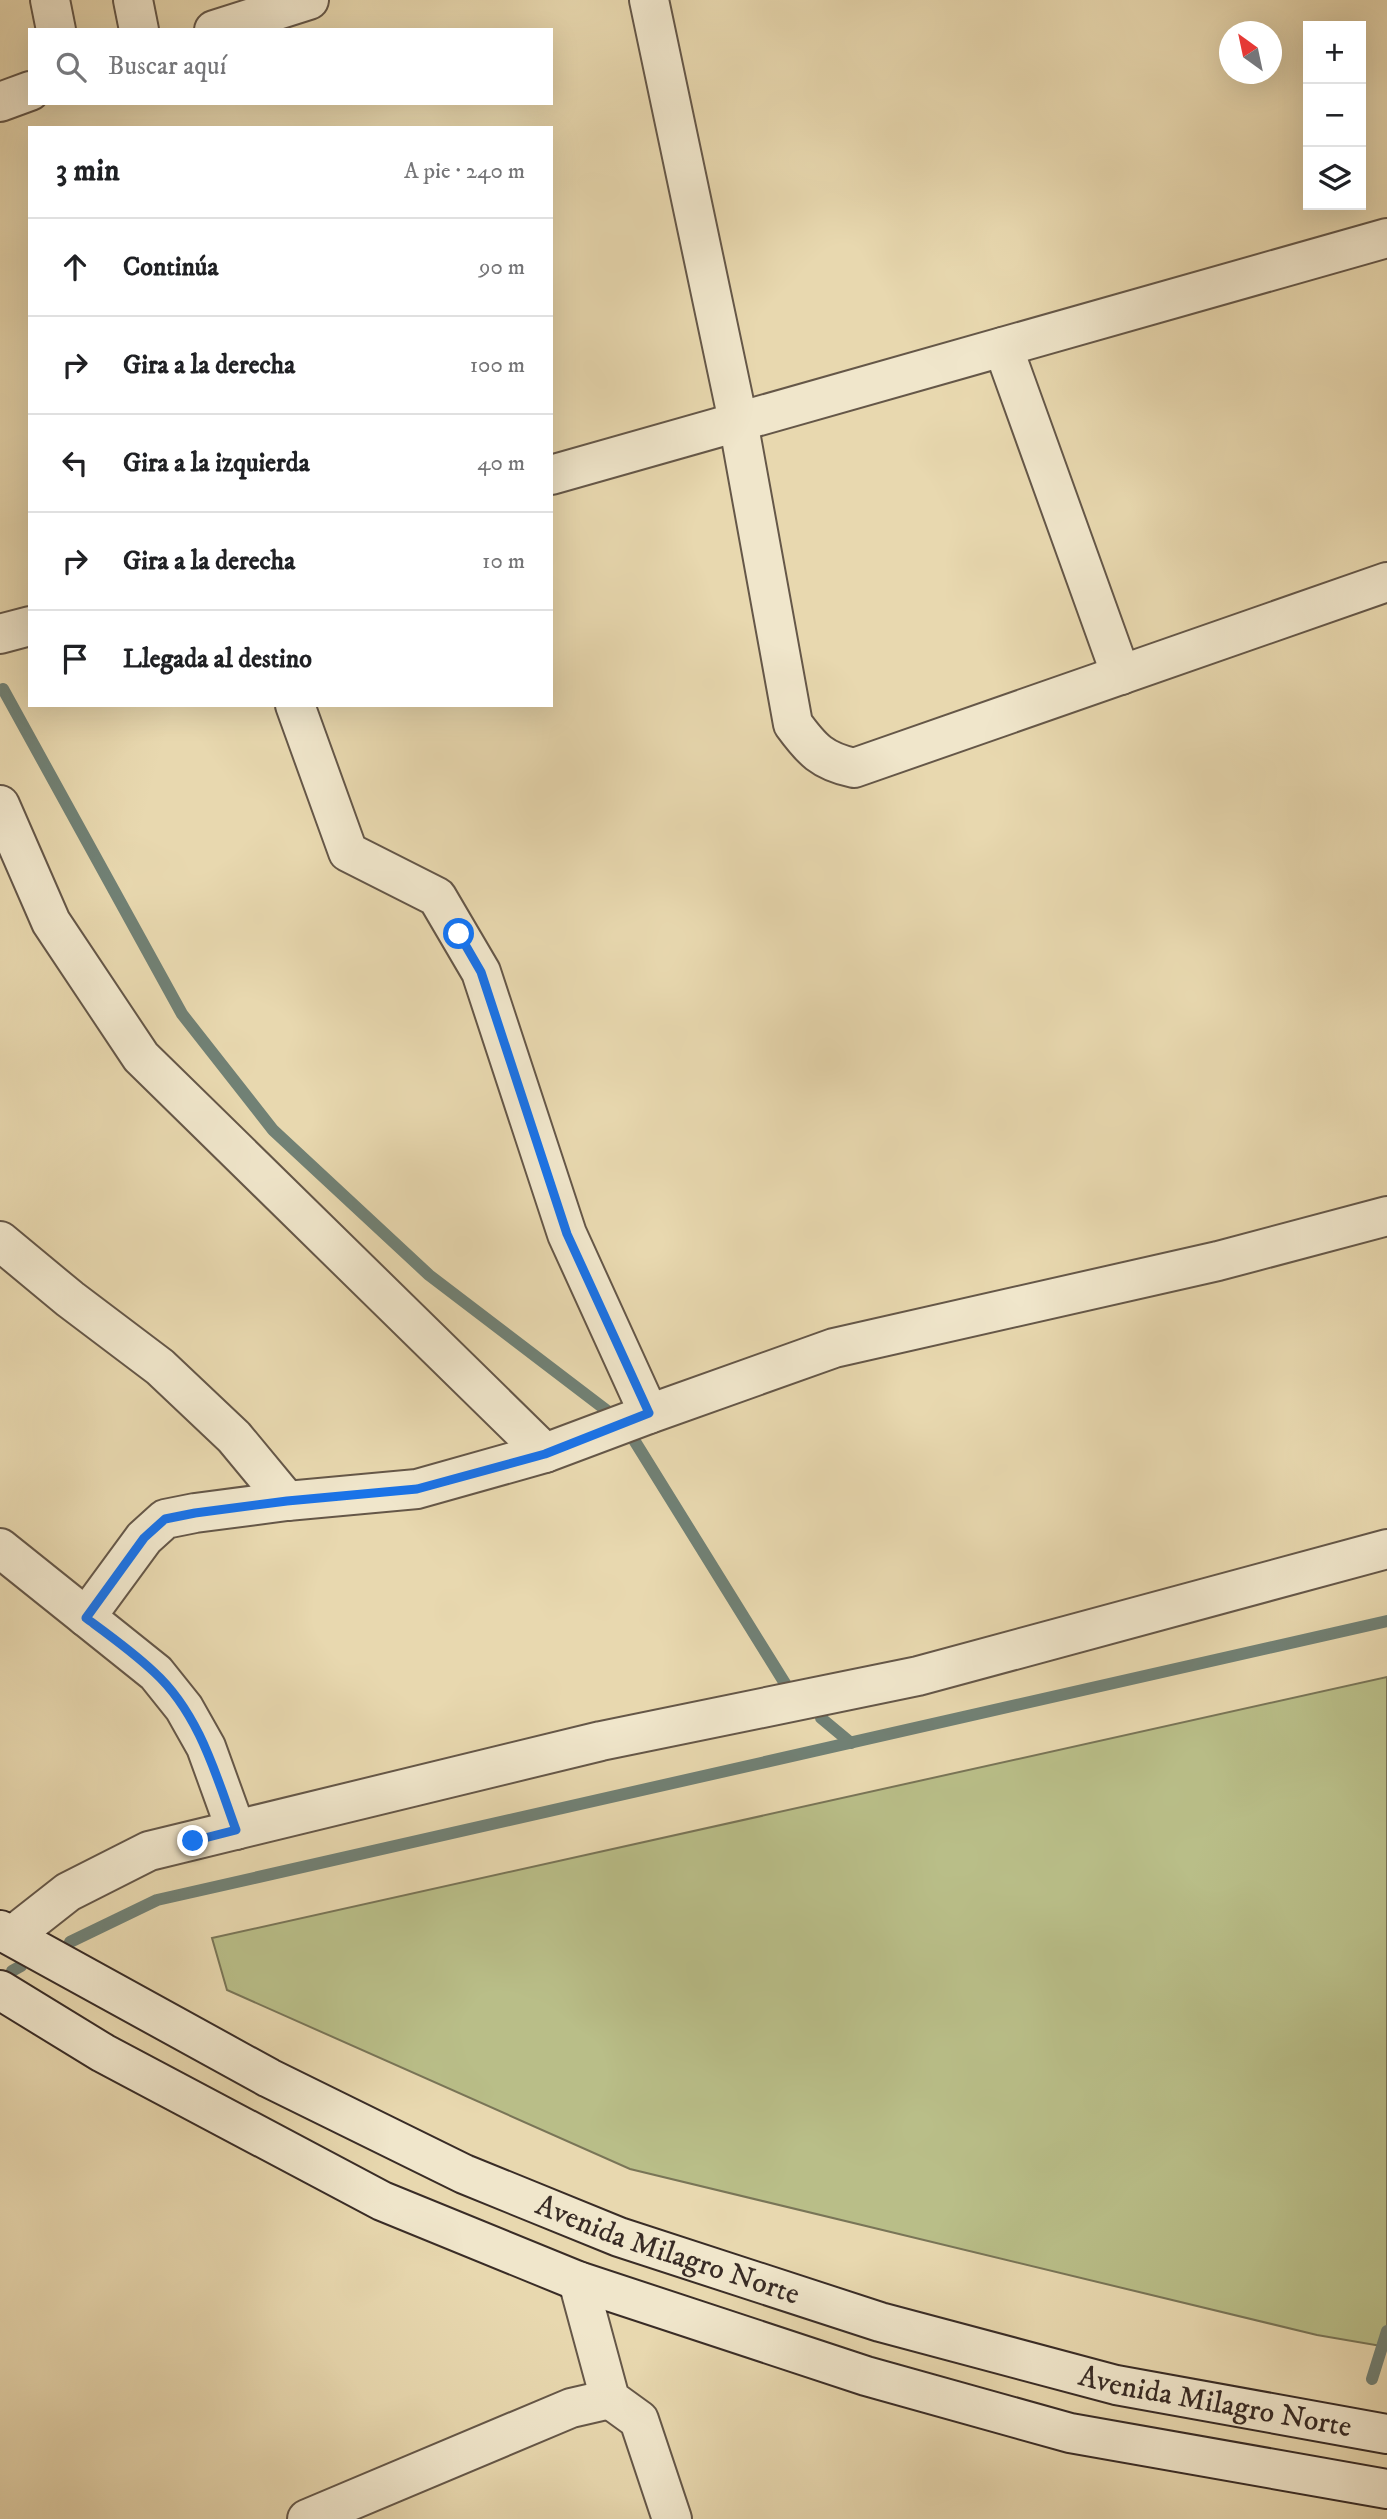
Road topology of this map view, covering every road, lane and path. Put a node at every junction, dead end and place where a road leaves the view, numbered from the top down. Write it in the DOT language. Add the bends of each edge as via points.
graph roads {
  1 [pos="50,0"];
  2 [pos="133,0"];
  3 [pos="309,0"];
  4 [pos="649,0"];
  5 [pos="56,28"];
  6 [pos="139,28"];
  7 [pos="220,28"];
  8 [pos="28,92"];
  9 [pos="0,102"];
  10 [pos="1387,238"];
  11 [pos="1003,346"];
  12 [pos="738,421"];
  13 [pos="553,474"];
  14 [pos="1387,582"];
  15 [pos="28,627"];
  16 [pos="0,634"];
  17 [pos="1121,675"];
  18 [pos="296,707"];
  19 [pos="0,805"];
  20 [pos="1387,1216"];
  21 [pos="0,1241"];
  22 [pos="649,1413"];
  23 [pos="545,1454"];
  24 [pos="287,1501"];
  25 [pos="0,1548"];
  26 [pos="1387,1549"];
  27 [pos="86,1618"];
  28 [pos="236,1830"];
  29 [pos="6,1933"];
  30 [pos="0,1990"];
  31 [pos="578,2281"];
  32 [pos="610,2399"];
  33 [pos="1387,2434"];
  34 [pos="1387,2489"];
  35 [pos="307,2519"];
  36 [pos="672,2519"];
  1 -- 5 [label="street"];
  2 -- 6 [label="street"];
  3 -- 7 [label="street"];
  4 -- 12 [label="street"];
  8 -- 9 [label="street"];
  10 -- 11 [label="street"];
  11 -- 12 [label="street"];
  11 -- 17 [label="street"];
  12 -- 13 [label="street"];
  12 -- 17 [label="street" via="793,724 810,749 836,765 854,768"];
  14 -- 17 [label="street"];
  15 -- 16 [label="street"];
  18 -- 22 [label="street" via="348,852 437,897 481,972 567,1234"];
  19 -- 23 [label="street" via="51,922 141,1057"];
  20 -- 22 [label="street" via="1218,1261 834,1348"];
  21 -- 24 [label="street" via="160,1367 234,1437"];
  22 -- 23 [label="street"];
  23 -- 24 [label="street" via="417,1489"];
  24 -- 27 [label="street" via="165,1519 144,1538"];
  25 -- 27 [label="street"];
  26 -- 28 [label="street" via="918,1676 601,1741"];
  27 -- 28 [label="street" via="156,1673 184,1708 205,1747"];
  28 -- 29 [label="street" via="149,1851 68,1892"];
  29 -- 33 [label="street, Avenida Milagro Norte" via="281,2084 464,2174 619,2237 880,2322 1116,2385"];
  30 -- 31 [label="street, Avenida Milagro Norte" via="103,2053 382,2201"];
  31 -- 32 [label="street"];
  31 -- 34 [label="street, Avenida Milagro Norte" via="866,2376 1070,2433"];
  32 -- 35 [label="street" via="571,2408"];
  32 -- 36 [label="street" via="639,2420"];
}
